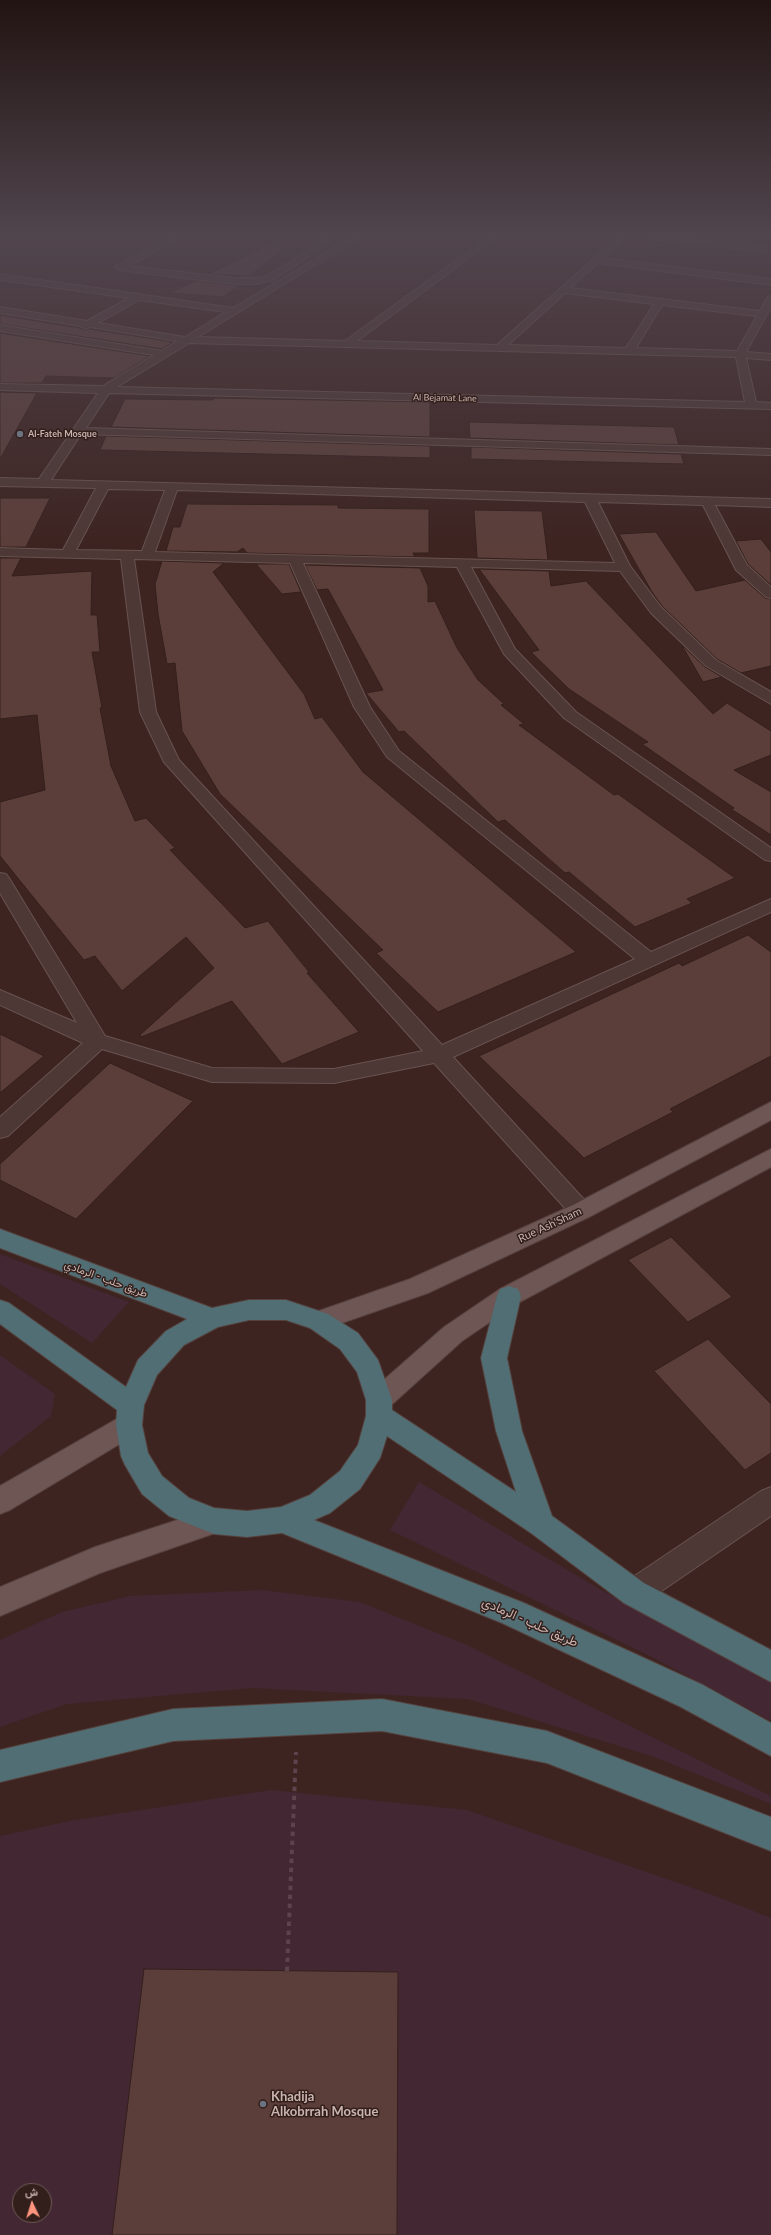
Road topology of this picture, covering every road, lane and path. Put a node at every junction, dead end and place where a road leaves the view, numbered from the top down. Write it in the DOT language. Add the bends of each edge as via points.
graph roads {
  1 [pos="72,339"];
  2 [pos="182,339"];
  3 [pos="354,339"];
  4 [pos="509,339"];
  5 [pos="637,339"];
  6 [pos="748,339"];
  7 [pos="186,340"];
  8 [pos="348,344"];
  9 [pos="499,348"];
  10 [pos="629,352"];
  11 [pos="164,354"];
  12 [pos="740,354"];
  13 [pos="771,357"];
  14 [pos="0,387"];
  15 [pos="106,389"];
  16 [pos="751,406"];
  17 [pos="771,406"];
  18 [pos="78,431"];
  19 [pos="771,452"];
  20 [pos="0,482"];
  21 [pos="44,484"];
  22 [pos="104,485"];
  23 [pos="172,487"];
  24 [pos="590,499"];
  25 [pos="707,501"];
  26 [pos="771,503"];
  27 [pos="0,552"];
  28 [pos="67,554"];
  29 [pos="127,556"];
  30 [pos="147,556"];
  31 [pos="295,560"];
  32 [pos="462,564"];
  33 [pos="624,567"];
  34 [pos="771,594"];
  35 [pos="771,699"];
  36 [pos="771,856"];
  37 [pos="0,878"];
  38 [pos="771,905"];
  39 [pos="649,960"];
  40 [pos="0,997"];
  41 [pos="98,1041"];
  42 [pos="438,1055"];
  43 [pos="771,1110"];
  44 [pos="0,1130"];
  45 [pos="771,1157"];
  46 [pos="581,1210"];
  47 [pos="0,1238"];
  48 [pos="509,1296"];
  49 [pos="0,1310"];
  50 [pos="212,1318"];
  51 [pos="319,1321"];
  52 [pos="379,1408"];
  53 [pos="130,1415"];
  54 [pos="771,1500"];
  55 [pos="0,1501"];
  56 [pos="282,1520"];
  57 [pos="214,1521"];
  58 [pos="541,1524"];
  59 [pos="634,1593"];
  60 [pos="0,1602"];
  61 [pos="771,1666"];
  62 [pos="297,1720"];
  63 [pos="771,1740"];
  64 [pos="0,1766"];
  65 [pos="771,1834"];
  66 [pos="286,1971"];
  1 -- 11 [label="street"];
  2 -- 7 [label="street"];
  3 -- 8 [label="street"];
  4 -- 9 [label="street"];
  5 -- 10 [label="street"];
  6 -- 12 [label="street"];
  7 -- 8 [label="street"];
  7 -- 11 [label="street"];
  8 -- 9 [label="street"];
  9 -- 10 [label="street"];
  10 -- 12 [label="street"];
  11 -- 15 [label="street"];
  12 -- 13 [label="street"];
  12 -- 16 [label="street"];
  14 -- 15 [label="street, Al Bejamat Lane"];
  15 -- 16 [label="street, Al Bejamat Lane"];
  15 -- 18 [label="street"];
  16 -- 17 [label="street, Al Bejamat Lane"];
  18 -- 19 [label="street"];
  18 -- 21 [label="street"];
  20 -- 21 [label="street"];
  21 -- 22 [label="street"];
  22 -- 23 [label="street"];
  22 -- 28 [label="street"];
  23 -- 24 [label="street"];
  23 -- 30 [label="street"];
  24 -- 25 [label="street"];
  24 -- 33 [label="street"];
  25 -- 26 [label="street"];
  25 -- 34 [label="street" via="741,567"];
  27 -- 28 [label="street"];
  28 -- 29 [label="street"];
  29 -- 30 [label="street"];
  29 -- 42 [label="street" via="148,712 172,762"];
  30 -- 31 [label="street"];
  31 -- 32 [label="street"];
  31 -- 39 [label="street" via="362,707 393,754"];
  32 -- 33 [label="street"];
  32 -- 36 [label="street" via="509,651 570,715"];
  33 -- 35 [label="street" via="656,610 711,663"];
  37 -- 41 [label="street"];
  38 -- 39 [label="street"];
  39 -- 42 [label="street"];
  40 -- 41 [label="street"];
  41 -- 42 [label="street" via="212,1075 334,1076"];
  41 -- 44 [label="street"];
  42 -- 46 [label="street"];
  43 -- 46 [label="main road, Rue Ash'Sham"];
  45 -- 48 [label="main road"];
  46 -- 51 [label="main road, Rue Ash'Sham" via="419,1286"];
  47 -- 50 [label="highway, طريق حلب - الرمادي"];
  48 -- 52 [label="main road" via="453,1334"];
  48 -- 58 [label="highway" via="494,1358 509,1431"];
  49 -- 53 [label="highway"];
  50 -- 51 [label="highway" via="248,1310 286,1310"];
  50 -- 53 [label="highway" via="175,1338 147,1368"];
  51 -- 52 [label="highway" via="349,1341 369,1368"];
  52 -- 56 [label="highway" via="370,1449 350,1480 320,1504"];
  52 -- 58 [label="highway"];
  53 -- 55 [label="main road"];
  53 -- 57 [label="highway" via="135,1456 152,1485 179,1507"];
  54 -- 59 [label="street"];
  56 -- 57 [label="highway" via="247,1524"];
  56 -- 63 [label="highway, طريق حلب - الرمادي" via="514,1613 692,1696"];
  57 -- 60 [label="main road" via="95,1561"];
  58 -- 59 [label="highway"];
  59 -- 61 [label="highway"];
  62 -- 64 [label="highway" via="173,1725"];
  62 -- 65 [label="highway" via="382,1715 547,1747"];
  62 -- 66 [label="path"];
}
